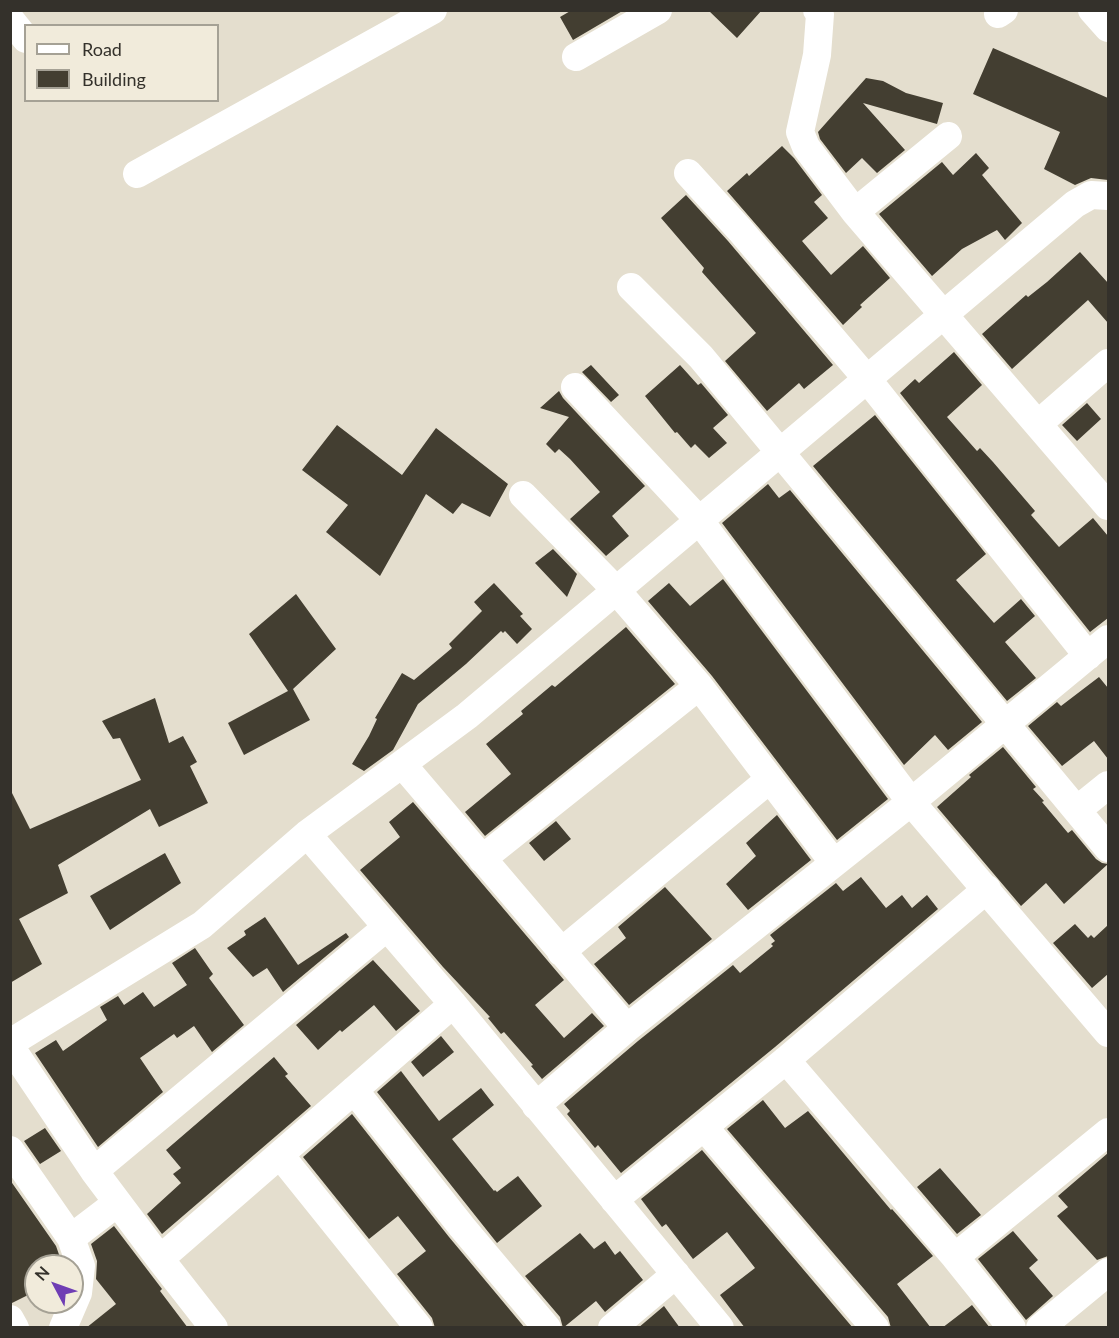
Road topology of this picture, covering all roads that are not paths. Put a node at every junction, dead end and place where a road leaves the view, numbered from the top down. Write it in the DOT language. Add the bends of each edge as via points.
graph roads {
  1 [pos="434,10"];
  2 [pos="658,10"];
  3 [pos="1092,10"];
  4 [pos="821,12"];
  5 [pos="10,19"];
  6 [pos="1108,28"];
  7 [pos="24,36"];
  8 [pos="576,57"];
  9 [pos="948,136"];
  10 [pos="688,173"];
  11 [pos="137,174"];
  12 [pos="1108,196"];
  13 [pos="855,212"];
  14 [pos="631,287"];
  15 [pos="944,315"];
  16 [pos="1108,363"];
  17 [pos="867,379"];
  18 [pos="575,387"];
  19 [pos="1038,424"];
  20 [pos="780,453"];
  21 [pos="523,495"];
  22 [pos="1108,506"];
  23 [pos="699,520"];
  24 [pos="616,590"];
  25 [pos="1098,647"];
  26 [pos="699,686"];
  27 [pos="1006,725"];
  28 [pos="402,764"];
  29 [pos="770,779"];
  30 [pos="1108,785"];
  31 [pos="911,802"];
  32 [pos="1077,810"];
  33 [pos="307,834"];
  34 [pos="1108,849"];
  35 [pos="482,859"];
  36 [pos="834,863"];
  37 [pos="987,889"];
  38 [pos="387,927"];
  39 [pos="561,952"];
  40 [pos="453,1004"];
  41 [pos="627,1029"];
  42 [pos="1108,1033"];
  43 [pos="10,1044"];
  44 [pos="786,1060"];
  45 [pos="354,1090"];
  46 [pos="536,1106"];
  47 [pos="704,1127"];
  48 [pos="1108,1132"];
  49 [pos="10,1150"];
  50 [pos="280,1155"];
  51 [pos="94,1171"];
  52 [pos="614,1200"];
  53 [pos="117,1203"];
  54 [pos="71,1238"];
  55 [pos="955,1257"];
  56 [pos="160,1260"];
  57 [pos="1108,1272"];
  58 [pos="676,1274"];
  59 [pos="10,1319"];
  60 [pos="65,1326"];
  61 [pos="15,1328"];
  62 [pos="214,1328"];
  63 [pos="418,1328"];
  64 [pos="547,1328"];
  65 [pos="612,1328"];
  66 [pos="720,1328"];
  67 [pos="875,1328"];
  68 [pos="1012,1328"];
  69 [pos="1040,1328"];
  1 -- 11 [label="street"];
  2 -- 8 [label="street"];
  3 -- 6 [label="street"];
  4 -- 13 [label="street" via="817,55 800,132 806,147"];
  5 -- 7 [label="street"];
  9 -- 13 [label="street"];
  10 -- 17 [label="street"];
  12 -- 15 [label="street" via="1091,195 1075,204"];
  13 -- 15 [label="street"];
  14 -- 20 [label="street" via="701,357"];
  15 -- 17 [label="street"];
  15 -- 19 [label="street"];
  16 -- 19 [label="street"];
  17 -- 20 [label="street"];
  17 -- 25 [label="street"];
  18 -- 23 [label="street"];
  19 -- 22 [label="street"];
  20 -- 23 [label="street"];
  20 -- 27 [label="street"];
  21 -- 24 [label="street"];
  23 -- 24 [label="street"];
  23 -- 31 [label="street"];
  24 -- 26 [label="street"];
  24 -- 28 [label="street" via="467,716"];
  25 -- 27 [label="street"];
  26 -- 29 [label="street"];
  26 -- 35 [label="street"];
  27 -- 31 [label="street"];
  27 -- 32 [label="street"];
  28 -- 33 [label="street"];
  28 -- 35 [label="street"];
  29 -- 36 [label="street"];
  29 -- 39 [label="street"];
  30 -- 32 [label="street"];
  31 -- 36 [label="street"];
  31 -- 37 [label="street"];
  32 -- 34 [label="street"];
  33 -- 38 [label="street"];
  33 -- 43 [label="street" via="202,925"];
  35 -- 39 [label="street"];
  36 -- 41 [label="street"];
  37 -- 42 [label="street"];
  37 -- 44 [label="street"];
  38 -- 40 [label="street"];
  38 -- 51 [label="street"];
  39 -- 41 [label="street"];
  40 -- 45 [label="street"];
  40 -- 46 [label="street"];
  41 -- 46 [label="street"];
  43 -- 51 [label="street"];
  44 -- 47 [label="street"];
  44 -- 55 [label="street"];
  45 -- 50 [label="street"];
  45 -- 64 [label="street"];
  46 -- 52 [label="street"];
  47 -- 52 [label="street"];
  47 -- 67 [label="street"];
  48 -- 55 [label="street"];
  49 -- 54 [label="street"];
  50 -- 56 [label="street"];
  50 -- 63 [label="street"];
  51 -- 53 [label="street"];
  52 -- 58 [label="street"];
  53 -- 54 [label="street"];
  53 -- 56 [label="street"];
  54 -- 60 [label="street" via="81,1266 78,1293"];
  55 -- 68 [label="street"];
  56 -- 62 [label="street"];
  57 -- 69 [label="street"];
  58 -- 65 [label="street"];
  58 -- 66 [label="street"];
  59 -- 61 [label="street"];
}
